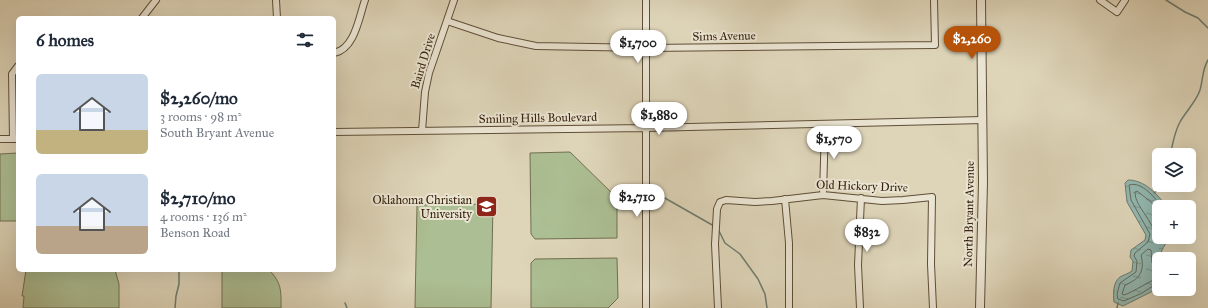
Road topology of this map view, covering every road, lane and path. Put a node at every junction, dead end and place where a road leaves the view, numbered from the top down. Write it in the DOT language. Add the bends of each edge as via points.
graph roads {
  1 [pos="276,0"];
  2 [pos="365,0"];
  3 [pos="454,0"];
  4 [pos="646,0"];
  5 [pos="934,0"];
  6 [pos="981,0"];
  7 [pos="1100,0"];
  8 [pos="1125,0"];
  9 [pos="153,1"];
  10 [pos="143,16"];
  11 [pos="277,16"];
  12 [pos="448,21"];
  13 [pos="647,48"];
  14 [pos="336,52"];
  15 [pos="16,69"];
  16 [pos="15,98"];
  17 [pos="983,120"];
  18 [pos="825,124"];
  19 [pos="646,128"];
  20 [pos="422,131"];
  21 [pos="336,132"];
  22 [pos="0,139"];
  23 [pos="16,139"];
  24 [pos="824,195"];
  25 [pos="861,198"];
  26 [pos="785,199"];
  27 [pos="646,308"];
  28 [pos="718,308"];
  29 [pos="789,308"];
  30 [pos="860,308"];
  31 [pos="933,308"];
  32 [pos="980,308"];
  1 -- 11 [label="street"];
  2 -- 14 [label="street" via="351,40 345,48"];
  3 -- 12 [label="street, Baird Drive"];
  4 -- 13 [label="street"];
  5 -- 13 [label="street, Sims Avenue" via="935,44"];
  6 -- 17 [label="street, North Bryant Avenue"];
  7 -- 8 [label="street" via="1117,12"];
  9 -- 10 [label="street"];
  12 -- 13 [label="street, Sims Avenue" via="498,38 536,46"];
  12 -- 20 [label="street, Baird Drive" via="429,73"];
  13 -- 19 [label="street"];
  15 -- 16 [label="street" via="12,74"];
  16 -- 23 [label="street"];
  17 -- 18 [label="street, Smiling Hills Boulevard"];
  17 -- 32 [label="street, North Bryant Avenue"];
  18 -- 19 [label="street, Smiling Hills Boulevard"];
  18 -- 24 [label="street"];
  19 -- 20 [label="street, Smiling Hills Boulevard"];
  19 -- 27 [label="street"];
  20 -- 21 [label="street, Smiling Hills Boulevard"];
  22 -- 23 [label="street"];
  24 -- 25 [label="street, Old Hickory Drive"];
  24 -- 26 [label="street, Old Hickory Drive"];
  25 -- 30 [label="street" via="858,265"];
  25 -- 31 [label="street, Old Hickory Drive" via="889,200 932,197"];
  26 -- 28 [label="street, Old Hickory Drive" via="720,202 717,210 715,244"];
  26 -- 29 [label="street" via="789,244"];
}
